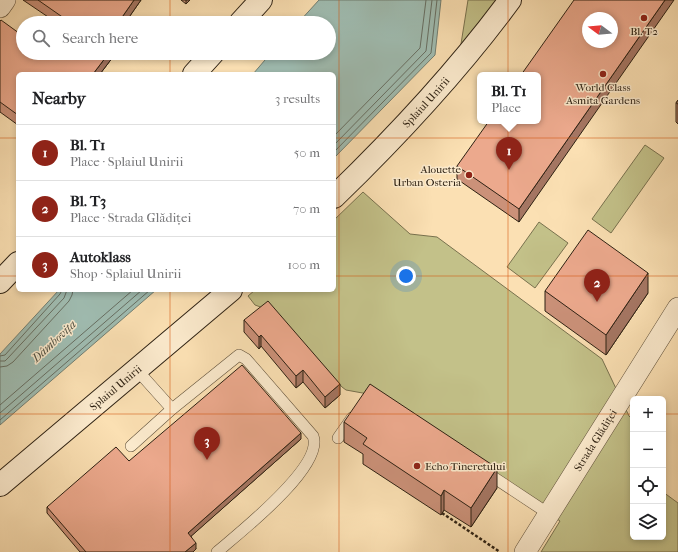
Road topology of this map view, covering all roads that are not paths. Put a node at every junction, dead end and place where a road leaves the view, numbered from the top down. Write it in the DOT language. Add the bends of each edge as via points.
graph roads {
  1 [pos="5,0"];
  2 [pos="261,0"];
  3 [pos="510,0"];
  4 [pos="0,7"];
  5 [pos="246,16"];
  6 [pos="207,60"];
  7 [pos="196,72"];
  8 [pos="336,195"];
  9 [pos="16,265"];
  10 [pos="0,282"];
  11 [pos="229,292"];
  12 [pos="678,308"];
  13 [pos="137,370"];
  14 [pos="360,406"];
  15 [pos="172,410"];
  16 [pos="338,438"];
  17 [pos="131,446"];
  18 [pos="473,464"];
  19 [pos="0,485"];
  20 [pos="549,514"];
  21 [pos="217,552"];
  22 [pos="525,552"];
  1 -- 4 [label="street"];
  2 -- 5 [label="main road"];
  3 -- 8 [label="main road, Splaiul Unirii" via="457,69 403,129"];
  6 -- 7 [label="main road"];
  9 -- 10 [label="main road"];
  11 -- 13 [label="main road, Splaiul Unirii"];
  12 -- 20 [label="street, Strada Glădiței"];
  13 -- 15 [label="lane"];
  13 -- 19 [label="main road, Splaiul Unirii"];
  14 -- 16 [label="lane"];
  15 -- 17 [label="lane"];
  15 -- 21 [label="lane" via="236,356 242,356 314,439 310,457 290,485 261,515"];
  18 -- 20 [label="lane"];
  20 -- 22 [label="street, Strada Glădiței"];
}
